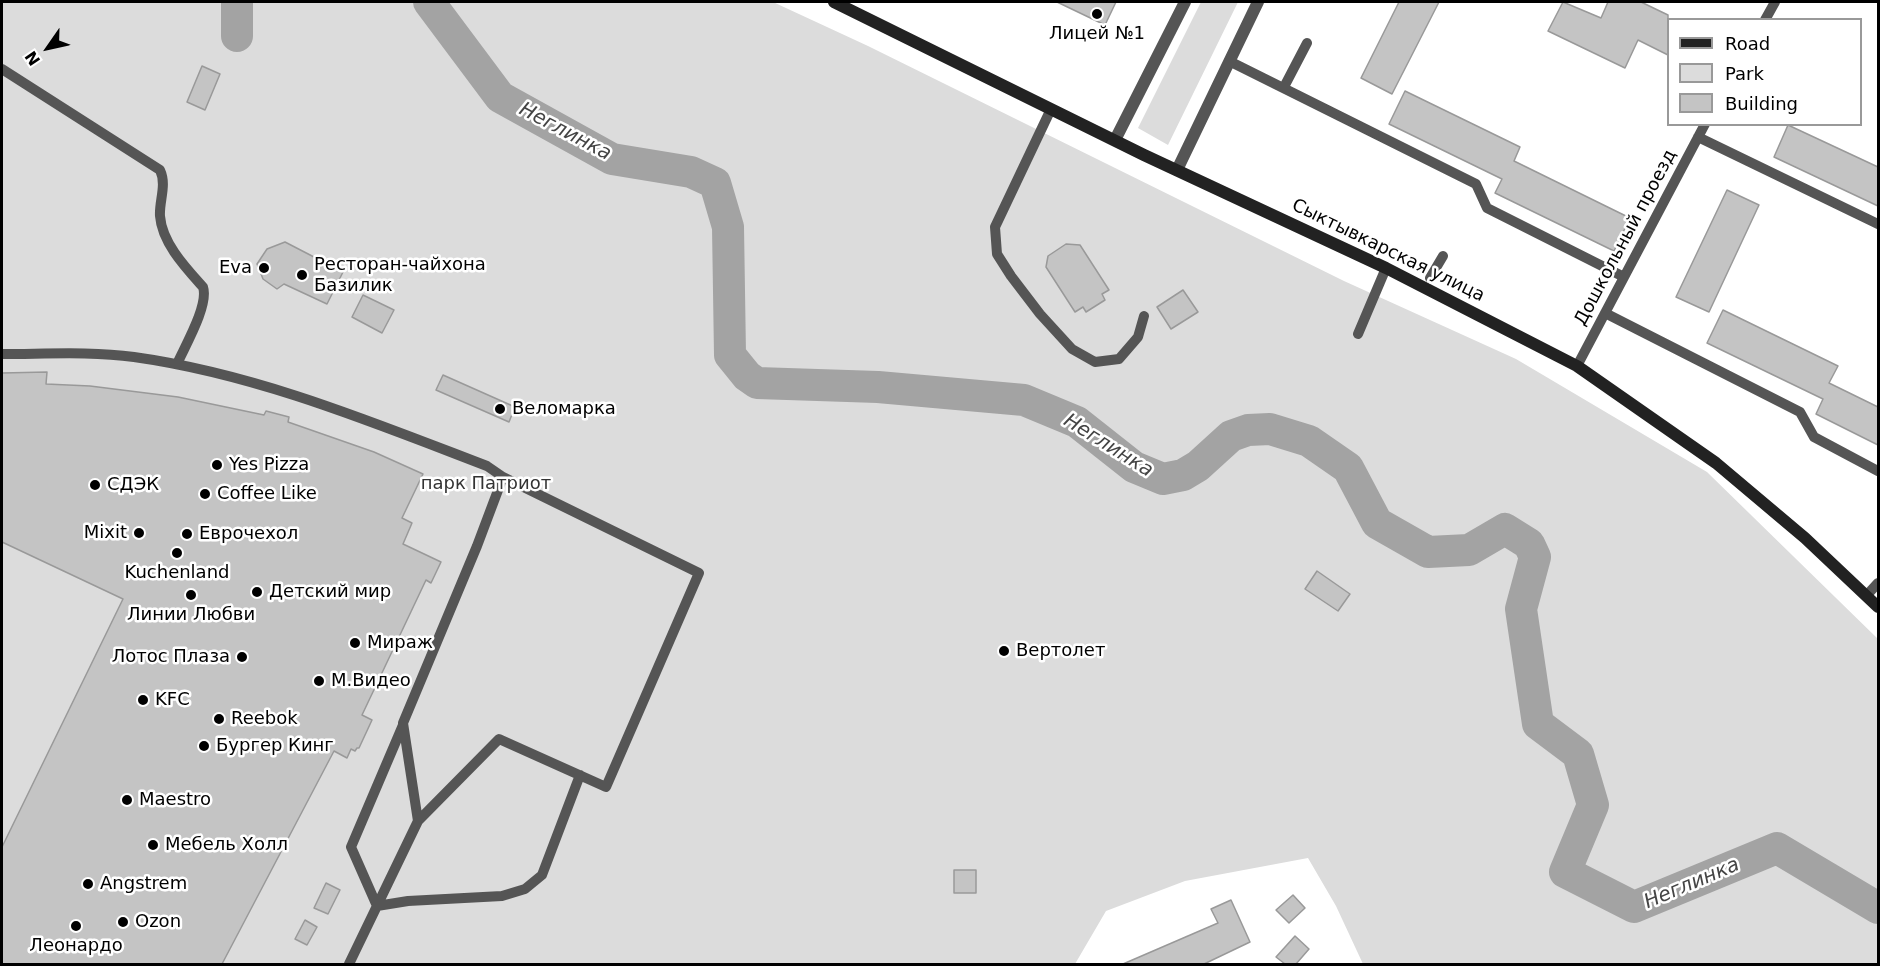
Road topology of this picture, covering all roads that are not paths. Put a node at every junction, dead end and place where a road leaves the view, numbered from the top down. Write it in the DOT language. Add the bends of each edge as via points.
graph roads {
  1 [pos="834,2"];
  2 [pos="1185,2"];
  3 [pos="1258,2"];
  4 [pos="1775,2"];
  5 [pos="1766,18"];
  6 [pos="1307,42"];
  7 [pos="1229,61"];
  8 [pos="2,69"];
  9 [pos="1284,87"];
  10 [pos="1052,109"];
  11 [pos="1704,126"];
  12 [pos="1698,137"];
  13 [pos="1115,140"];
  14 [pos="1177,170"];
  15 [pos="1878,224"];
  16 [pos="1443,256"];
  17 [pos="1386,268"];
  18 [pos="1624,276"];
  19 [pos="1430,278"];
  20 [pos="1605,313"];
  21 [pos="1144,316"];
  22 [pos="1358,334"];
  23 [pos="2,354"];
  24 [pos="177,364"];
  25 [pos="1577,366"];
  26 [pos="1878,471"];
  27 [pos="503,477"];
  28 [pos="1878,583"];
  29 [pos="1866,596"];
  30 [pos="1878,607"];
  31 [pos="403,723"];
  32 [pos="580,775"];
  33 [pos="417,820"];
  34 [pos="377,906"];
  35 [pos="349,964"];
  1 -- 10 [label="street, Сыктывкарская улица"];
  2 -- 13 [label="street"];
  3 -- 7 [label="street"];
  4 -- 5 [label="lane"];
  6 -- 9 [label="lane"];
  7 -- 9 [label="lane"];
  7 -- 14 [label="street"];
  8 -- 24 [label="lane" via="160,170 164,182 160,219 178,257 205,293"];
  9 -- 18 [label="lane" via="1476,184 1487,208"];
  10 -- 13 [label="street, Сыктывкарская улица"];
  10 -- 21 [label="lane" via="995,227 997,254 1040,314 1072,348 1095,362 1119,359 1138,337"];
  11 -- 12 [label="lane, Дошкольный проезд"];
  12 -- 15 [label="lane"];
  12 -- 18 [label="lane, Дошкольный проезд"];
  13 -- 14 [label="street, Сыктывкарская улица"];
  14 -- 17 [label="street, Сыктывкарская улица"];
  16 -- 19 [label="lane"];
  17 -- 22 [label="lane"];
  17 -- 25 [label="street, Сыктывкарская улица"];
  18 -- 20 [label="lane, Дошкольный проезд"];
  20 -- 25 [label="lane, Дошкольный проезд"];
  20 -- 26 [label="lane" via="1800,412 1814,437"];
  23 -- 24 [label="lane" via="131,356"];
  24 -- 27 [label="lane" via="335,408 487,466"];
  25 -- 29 [label="street, Сыктывкарская улица" via="1716,463"];
  27 -- 31 [label="lane"];
  27 -- 32 [label="lane" via="699,573 606,787"];
  28 -- 29 [label="lane"];
  29 -- 30 [label="street, Сыктывкарская улица"];
  31 -- 33 [label="lane"];
  31 -- 34 [label="lane" via="351,846"];
  32 -- 33 [label="lane" via="499,739"];
  32 -- 34 [label="lane" via="542,875 525,889 502,896"];
  33 -- 34 [label="lane"];
  34 -- 35 [label="lane"];
}
